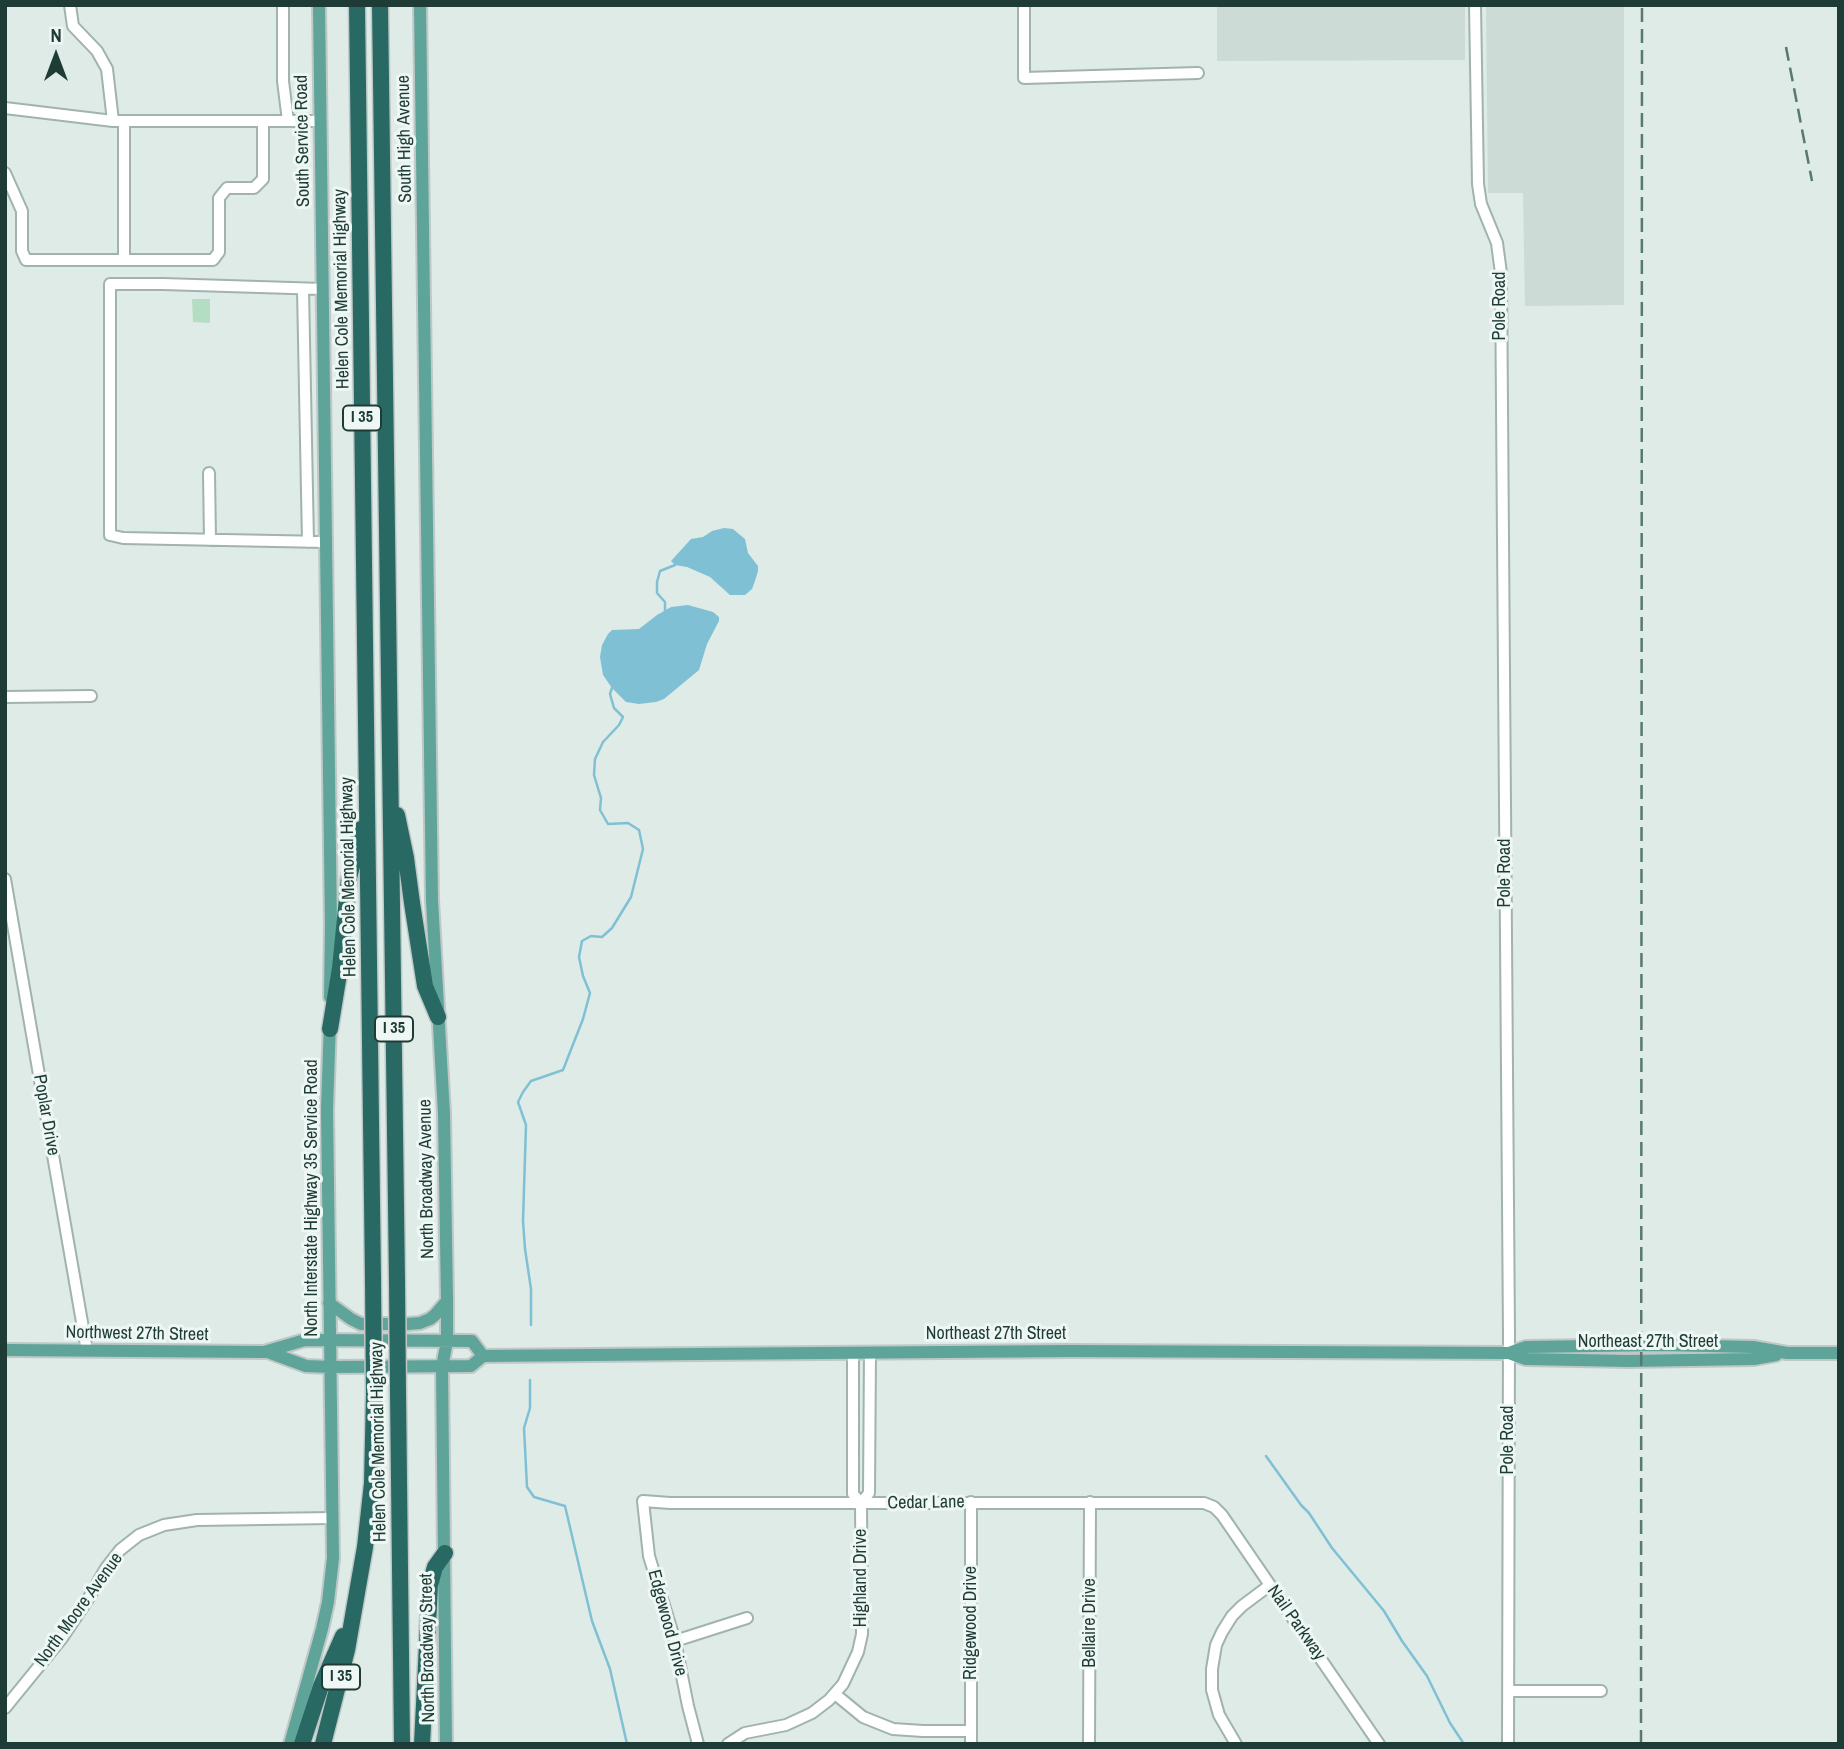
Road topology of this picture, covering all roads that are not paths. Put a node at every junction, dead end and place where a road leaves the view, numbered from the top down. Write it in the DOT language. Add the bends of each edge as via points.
graph roads {
  1 [pos="70,5"];
  2 [pos="283,5"];
  3 [pos="319,5"];
  4 [pos="357,5"];
  5 [pos="380,5"];
  6 [pos="420,5"];
  7 [pos="1024,5"];
  8 [pos="1475,5"];
  9 [pos="1198,73"];
  10 [pos="5,108"];
  11 [pos="119,121"];
  12 [pos="263,121"];
  13 [pos="288,121"];
  14 [pos="320,121"];
  15 [pos="5,173"];
  16 [pos="124,260"];
  17 [pos="303,289"];
  18 [pos="323,289"];
  19 [pos="209,472"];
  20 [pos="210,540"];
  21 [pos="308,542"];
  22 [pos="325,542"];
  23 [pos="91,696"];
  24 [pos="5,697"];
  25 [pos="390,778"];
  26 [pos="367,806"];
  27 [pos="5,878"];
  28 [pos="438,1017"];
  29 [pos="330,1029"];
  30 [pos="447,1301"];
  31 [pos="329,1303"];
  32 [pos="330,1340"];
  33 [pos="447,1341"];
  34 [pos="5,1350"];
  35 [pos="87,1351"];
  36 [pos="268,1352"];
  37 [pos="853,1352"];
  38 [pos="870,1352"];
  39 [pos="1509,1353"];
  40 [pos="1839,1353"];
  41 [pos="483,1356"];
  42 [pos="330,1367"];
  43 [pos="442,1367"];
  44 [pos="643,1500"];
  45 [pos="971,1502"];
  46 [pos="1090,1502"];
  47 [pos="861,1503"];
  48 [pos="1209,1505"];
  49 [pos="332,1518"];
  50 [pos="445,1553"];
  51 [pos="1270,1586"];
  52 [pos="355,1609"];
  53 [pos="747,1618"];
  54 [pos="675,1640"];
  55 [pos="1508,1691"];
  56 [pos="1601,1691"];
  57 [pos="835,1694"];
  58 [pos="5,1708"];
  59 [pos="971,1731"];
  60 [pos="290,1744"];
  61 [pos="302,1744"];
  62 [pos="323,1744"];
  63 [pos="402,1744"];
  64 [pos="422,1744"];
  65 [pos="446,1744"];
  66 [pos="698,1744"];
  67 [pos="728,1744"];
  68 [pos="971,1744"];
  69 [pos="1089,1744"];
  70 [pos="1236,1744"];
  71 [pos="1379,1744"];
  72 [pos="1508,1744"];
  1 -- 11 [label="street" via="73,26 107,69"];
  2 -- 13 [label="street"];
  3 -- 14 [label="main road, South Service Road"];
  4 -- 26 [label="highway, Helen Cole Memorial Highway / I 35"];
  5 -- 25 [label="highway, Helen Cole Memorial Highway / I 35"];
  6 -- 28 [label="main road, South High Avenue" via="432,900"];
  7 -- 9 [label="street" via="1024,78"];
  8 -- 39 [label="street, Pole Road" via="1478,184 1497,243 1501,273"];
  10 -- 11 [label="street"];
  11 -- 12 [label="street"];
  11 -- 16 [label="street"];
  12 -- 13 [label="street"];
  12 -- 16 [label="street" via="263,179 254,188 227,188 219,198 219,252 213,260"];
  13 -- 14 [label="street"];
  14 -- 18 [label="main road, South Service Road"];
  15 -- 16 [label="street" via="22,211 26,260"];
  17 -- 18 [label="street"];
  17 -- 20 [label="street" via="110,284 110,535"];
  17 -- 21 [label="street"];
  18 -- 22 [label="main road, South Service Road"];
  19 -- 20 [label="street"];
  20 -- 21 [label="street"];
  21 -- 22 [label="street"];
  22 -- 29 [label="main road, North Interstate Highway 35 Service Road"];
  23 -- 24 [label="street"];
  25 -- 28 [label="highway" via="425,986"];
  25 -- 63 [label="highway, Helen Cole Memorial Highway / I 35, bridge"];
  26 -- 29 [label="highway" via="349,878"];
  26 -- 52 [label="highway, Helen Cole Memorial Highway / I 35, bridge" via="374,1394 372,1483"];
  27 -- 35 [label="street, Poplar Drive"];
  28 -- 30 [label="main road, North Broadway Avenue"];
  29 -- 31 [label="main road, North Interstate Highway 35 Service Road"];
  30 -- 31 [label="main road" via="430,1319 408,1324 361,1324"];
  30 -- 33 [label="main road, North Broadway Avenue"];
  31 -- 32 [label="main road, North Interstate Highway 35 Service Road"];
  32 -- 33 [label="main road, Northwest 27th Street"];
  32 -- 36 [label="main road, Northwest 27th Street" via="305,1340"];
  32 -- 42 [label="main road, North Interstate Highway 35 Service Road"];
  33 -- 41 [label="main road, Northeast 27th Street" via="472,1341"];
  33 -- 43 [label="main road, North Broadway Avenue"];
  34 -- 35 [label="main road, Northwest 27th Street"];
  35 -- 36 [label="main road, Northwest 27th Street"];
  36 -- 42 [label="main road, Northwest 27th Street" via="306,1366"];
  37 -- 38 [label="main road, Northeast 27th Street"];
  37 -- 41 [label="main road, Northeast 27th Street"];
  37 -- 47 [label="street, Highland Drive" via="853,1494"];
  38 -- 39 [label="main road, Northeast 27th Street"];
  38 -- 47 [label="street, Highland Drive" via="869,1493"];
  39 -- 40 [label="main road, Northeast 27th Street" via="1526,1359 1628,1361"];
  39 -- 55 [label="street, Pole Road"];
  41 -- 43 [label="main road, Northeast 27th Street" via="471,1366"];
  42 -- 43 [label="main road, Northwest 27th Street"];
  42 -- 49 [label="main road, North Interstate Highway 35 Service Road"];
  43 -- 50 [label="main road"];
  44 -- 47 [label="street, Cedar Lane"];
  44 -- 54 [label="street, Edgewood Drive" via="649,1556"];
  45 -- 46 [label="street, Cedar Lane"];
  45 -- 47 [label="street, Cedar Lane"];
  45 -- 59 [label="street, Ridgewood Drive"];
  46 -- 48 [label="street, Cedar Lane"];
  46 -- 69 [label="street, Bellaire Drive"];
  47 -- 57 [label="street, Highland Drive" via="862,1634 849,1674"];
  48 -- 51 [label="street, Nail Parkway" via="1222,1515"];
  49 -- 58 [label="street, North Moore Avenue" via="195,1520 139,1535 106,1568 62,1637"];
  49 -- 60 [label="main road, North Interstate Highway 35 Service Road" via="328,1602"];
  50 -- 64 [label="highway" via="431,1578"];
  50 -- 65 [label="main road, North Broadway Street"];
  51 -- 70 [label="street" via="1242,1605 1216,1645 1214,1700"];
  51 -- 71 [label="street, Nail Parkway"];
  52 -- 61 [label="highway" via="321,1686"];
  52 -- 62 [label="highway, Helen Cole Memorial Highway / I 35"];
  53 -- 54 [label="street"];
  54 -- 66 [label="street, Edgewood Drive"];
  55 -- 56 [label="street"];
  55 -- 72 [label="street, Pole Road"];
  57 -- 59 [label="street" via="863,1717 893,1729"];
  57 -- 67 [label="street, Highland Drive" via="803,1719 745,1734"];
  59 -- 68 [label="street, Ridgewood Drive"];
}
